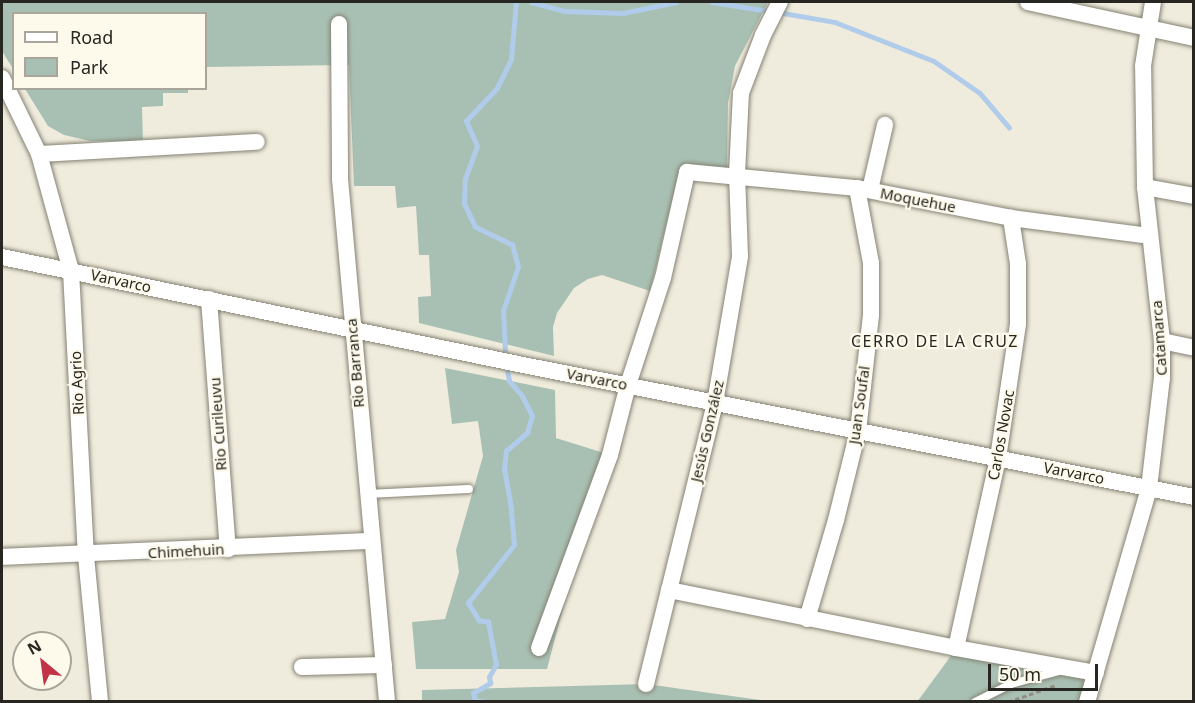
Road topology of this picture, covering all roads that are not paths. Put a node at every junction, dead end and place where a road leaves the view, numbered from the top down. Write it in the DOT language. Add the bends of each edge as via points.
graph roads {
  1 [pos="780,2"];
  2 [pos="1028,2"];
  3 [pos="1153,2"];
  4 [pos="339,24"];
  5 [pos="1148,29"];
  6 [pos="1194,38"];
  7 [pos="2,78"];
  8 [pos="885,124"];
  9 [pos="257,142"];
  10 [pos="39,154"];
  11 [pos="737,174"];
  12 [pos="1145,187"];
  13 [pos="863,189"];
  14 [pos="1194,196"];
  15 [pos="1011,218"];
  16 [pos="1149,236"];
  17 [pos="2,257"];
  18 [pos="71,271"];
  19 [pos="208,299"];
  20 [pos="352,329"];
  21 [pos="1162,341"];
  22 [pos="1194,348"];
  23 [pos="628,386"];
  24 [pos="715,402"];
  25 [pos="858,430"];
  26 [pos="998,458"];
  27 [pos="1149,488"];
  28 [pos="469,489"];
  29 [pos="366,494"];
  30 [pos="1194,497"];
  31 [pos="371,541"];
  32 [pos="228,549"];
  33 [pos="86,556"];
  34 [pos="2,557"];
  35 [pos="669,590"];
  36 [pos="807,619"];
  37 [pos="539,648"];
  38 [pos="956,648"];
  39 [pos="384,665"];
  40 [pos="302,668"];
  41 [pos="1068,669"];
  42 [pos="1096,673"];
  43 [pos="646,684"];
  44 [pos="100,702"];
  45 [pos="387,702"];
  46 [pos="975,702"];
  47 [pos="1088,702"];
  1 -- 11 [label="street, Jesús González" via="741,93"];
  2 -- 5 [label="street" via="1113,18"];
  3 -- 5 [label="street, Catamarca"];
  4 -- 20 [label="street, Rio Barranca" via="340,179"];
  5 -- 6 [label="street"];
  5 -- 12 [label="street, Catamarca" via="1143,66"];
  7 -- 10 [label="street, Rio Agrio"];
  8 -- 13 [label="street"];
  9 -- 10 [label="street"];
  10 -- 18 [label="street, Rio Agrio"];
  11 -- 13 [label="street, Moquehue"];
  11 -- 23 [label="street, Moquehue" via="687,172 663,278"];
  11 -- 24 [label="street, Jesús González" via="740,256"];
  12 -- 14 [label="street"];
  12 -- 16 [label="street, Catamarca"];
  13 -- 15 [label="street, Moquehue"];
  13 -- 25 [label="street, Juan Soufal" via="871,262 871,315"];
  15 -- 16 [label="street, Moquehue"];
  15 -- 26 [label="street, Carlos Novac" via="1018,264 1017,324"];
  16 -- 21 [label="street, Catamarca"];
  17 -- 18 [label="street, Varvarco"];
  18 -- 19 [label="street, Varvarco"];
  18 -- 33 [label="street, Rio Agrio"];
  19 -- 20 [label="street, Varvarco"];
  19 -- 32 [label="street, Rio Curileuvu"];
  20 -- 23 [label="street, Varvarco"];
  20 -- 29 [label="street, Rio Barranca"];
  21 -- 22 [label="street"];
  21 -- 27 [label="street, Catamarca" via="1162,378"];
  23 -- 24 [label="street, Varvarco"];
  23 -- 37 [label="street" via="610,455"];
  24 -- 25 [label="street, Varvarco"];
  24 -- 35 [label="street, Jesús González"];
  25 -- 26 [label="street, Varvarco"];
  25 -- 36 [label="street, Juan Soufal"];
  26 -- 27 [label="street, Varvarco"];
  26 -- 38 [label="street, Carlos Novac"];
  27 -- 30 [label="street, Varvarco"];
  27 -- 42 [label="street, Catamarca"];
  28 -- 29 [label="lane"];
  29 -- 31 [label="street, Rio Barranca"];
  31 -- 32 [label="street, Chimehuin"];
  31 -- 39 [label="street, Rio Barranca"];
  32 -- 33 [label="street, Chimehuin"];
  33 -- 34 [label="street, Chimehuin"];
  33 -- 44 [label="street, Rio Agrio"];
  35 -- 36 [label="street"];
  35 -- 43 [label="street, Jesús González"];
  36 -- 38 [label="street"];
  38 -- 41 [label="street"];
  39 -- 40 [label="street"];
  39 -- 45 [label="street, Rio Barranca"];
  41 -- 42 [label="street"];
  41 -- 46 [label="lane" via="1011,684"];
  42 -- 47 [label="street, Catamarca"];
}
